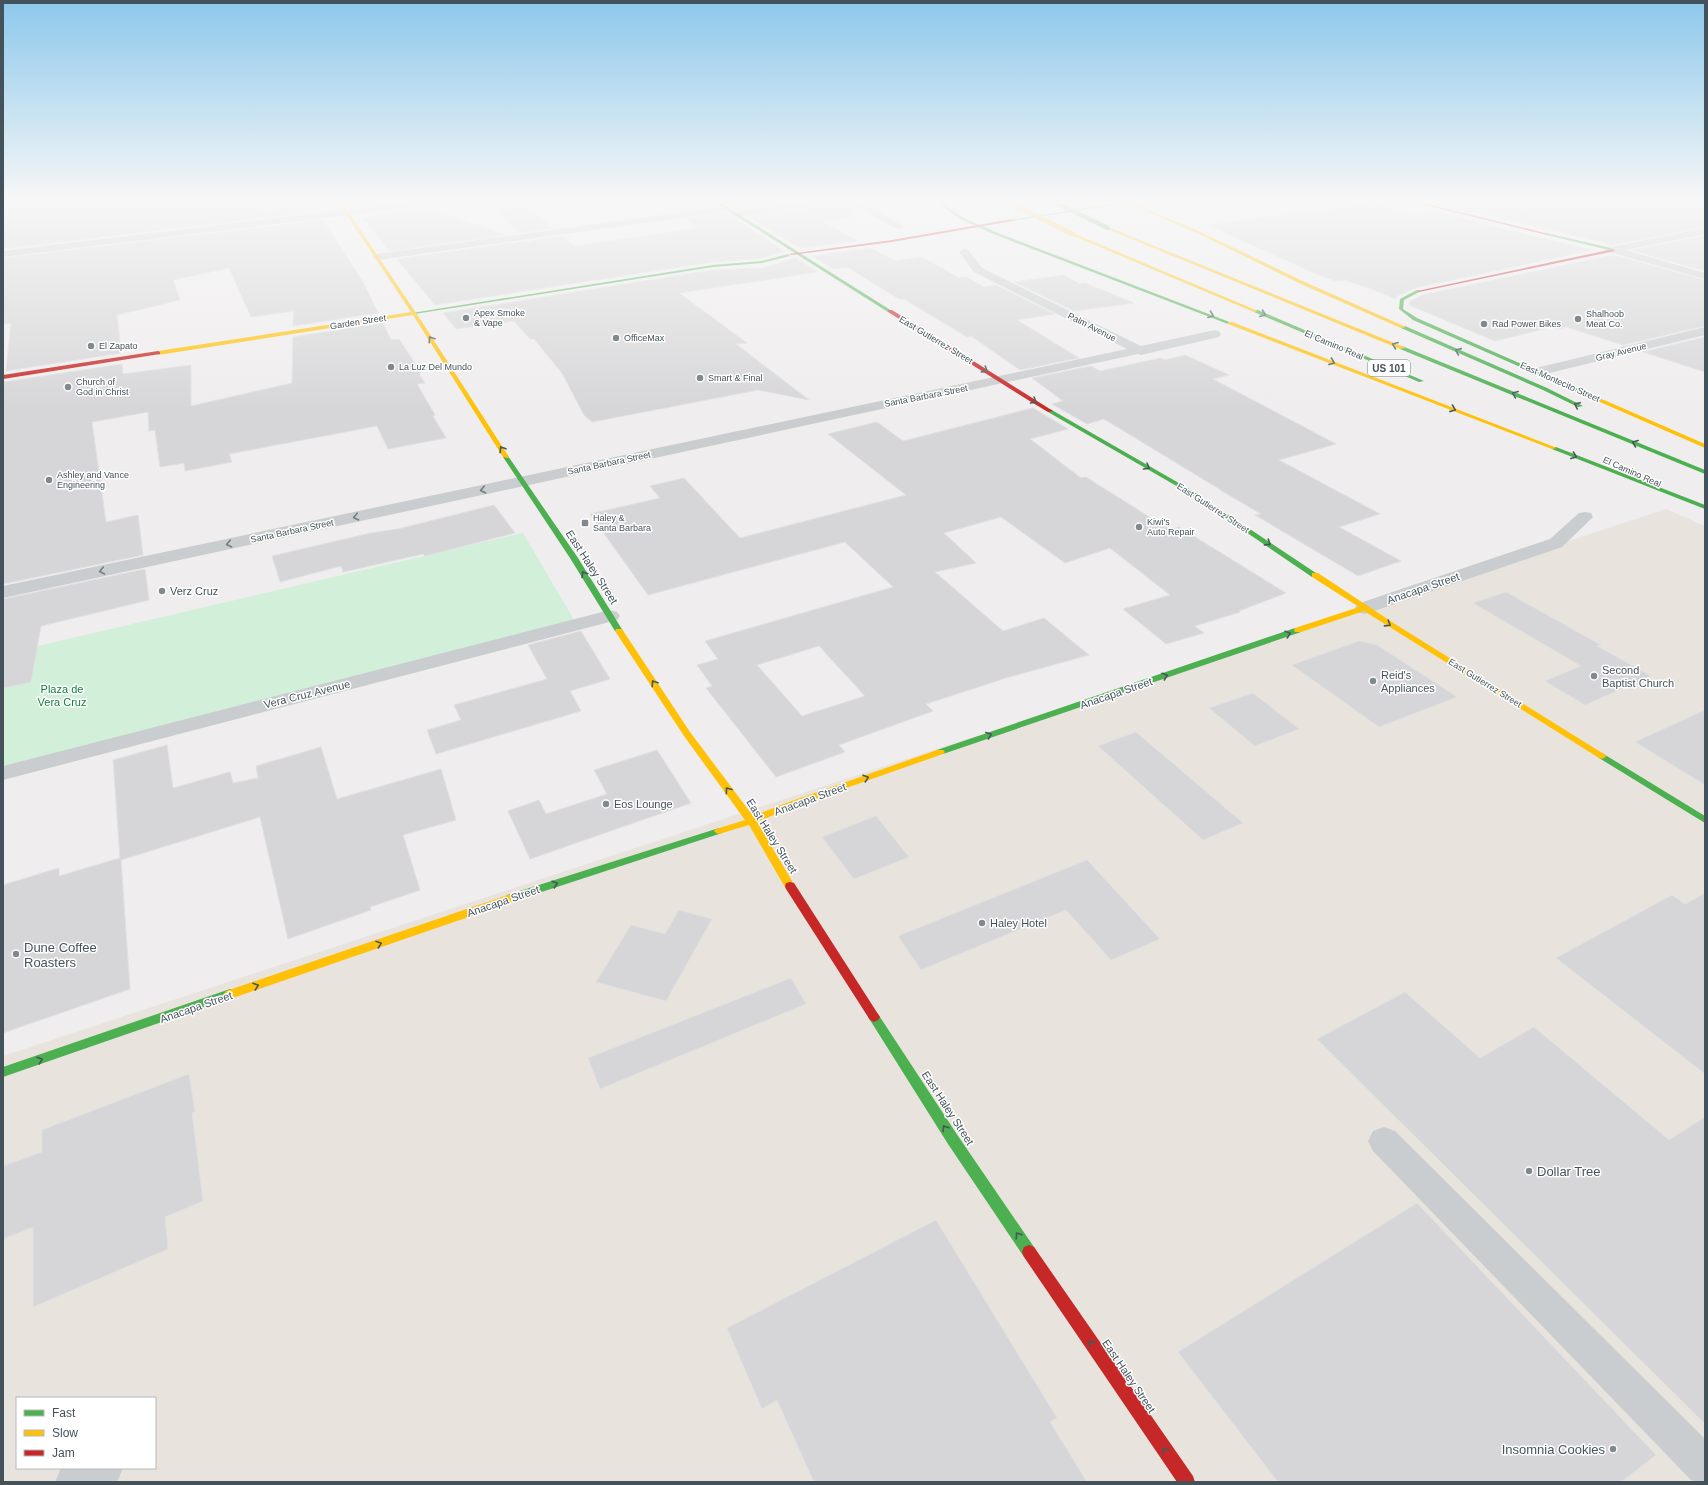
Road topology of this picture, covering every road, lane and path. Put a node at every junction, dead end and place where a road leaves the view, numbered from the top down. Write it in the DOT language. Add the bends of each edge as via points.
graph roads {
  1 [pos="386,271"];
  2 [pos="679,271"];
  3 [pos="827,271"];
  4 [pos="981,271"];
  5 [pos="1097,271"];
  6 [pos="1160,271"];
  7 [pos="1214,271"];
  8 [pos="1279,271"];
  9 [pos="1512,271"];
  10 [pos="1688,271"];
  11 [pos="1705,276"];
  12 [pos="414,313"];
  13 [pos="1705,331"];
  14 [pos="1215,334"];
  15 [pos="1141,351"];
  16 [pos="1537,372"];
  17 [pos="3,377"];
  18 [pos="1001,381"];
  19 [pos="1429,385"];
  20 [pos="1586,409"];
  21 [pos="1634,433"];
  22 [pos="1553,438"];
  23 [pos="1705,446"];
  24 [pos="1684,463"];
  25 [pos="1705,472"];
  26 [pos="522,482"];
  27 [pos="1705,504"];
  28 [pos="1705,507"];
  29 [pos="1585,517"];
  30 [pos="3,592"];
  31 [pos="1364,608"];
  32 [pos="610,616"];
  33 [pos="3,773"];
  34 [pos="1705,820"];
  35 [pos="751,821"];
  36 [pos="3,1072"];
  37 [pos="1384,1141"];
  38 [pos="1705,1466"];
  39 [pos="102,1469"];
  40 [pos="75,1482"];
  41 [pos="1187,1482"];
  1 -- 12 [label="main road, East Haley Street"];
  2 -- 12 [label="main road, Garden Street"];
  3 -- 18 [label="main road, East Gutierrez Street, one-way"];
  4 -- 15 [label="street, Palm Avenue"];
  5 -- 28 [label="main road, one-way"];
  6 -- 19 [label="main road, El Camino Real / US 101, one-way, bridge"];
  24 -- 7 [label="main road, US 101, one-way, bridge"];
  20 -- 8 [label="main road, one-way"];
  9 -- 16 [label="main road, East Montecito Street" via="1419,291 1402,299 1401,309 1415,319"];
  10 -- 11 [label="street"];
  12 -- 17 [label="main road, Garden Street"];
  26 -- 12 [label="main road, East Haley Street, one-way"];
  13 -- 16 [label="street, Gray Avenue"];
  14 -- 15 [label="street, Santa Barbara Street"];
  15 -- 18 [label="street, Santa Barbara Street"];
  16 -- 23 [label="main road, East Montecito Street"];
  18 -- 26 [label="street, Santa Barbara Street"];
  18 -- 31 [label="main road, East Gutierrez Street, one-way" via="1189,491"];
  21 -- 24 [label="main road"];
  22 -- 27 [label="main road, El Camino Real"];
  24 -- 25 [label="main road, US 101"];
  26 -- 30 [label="street, Santa Barbara Street, one-way"];
  32 -- 26 [label="main road, East Haley Street, one-way"];
  29 -- 31 [label="street, Anacapa Street" via="1556,543"];
  31 -- 34 [label="main road, East Gutierrez Street, one-way"];
  35 -- 31 [label="main road, Anacapa Street, one-way" via="792,804 993,734"];
  32 -- 33 [label="street, Vera Cruz Avenue"];
  35 -- 32 [label="main road, East Haley Street, one-way" via="687,734"];
  36 -- 35 [label="main road, Anacapa Street, one-way" via="557,882"];
  41 -- 35 [label="main road, East Haley Street, one-way" via="953,1140 803,907"];
  37 -- 38 [label="street"];
  39 -- 40 [label="street"];
}
